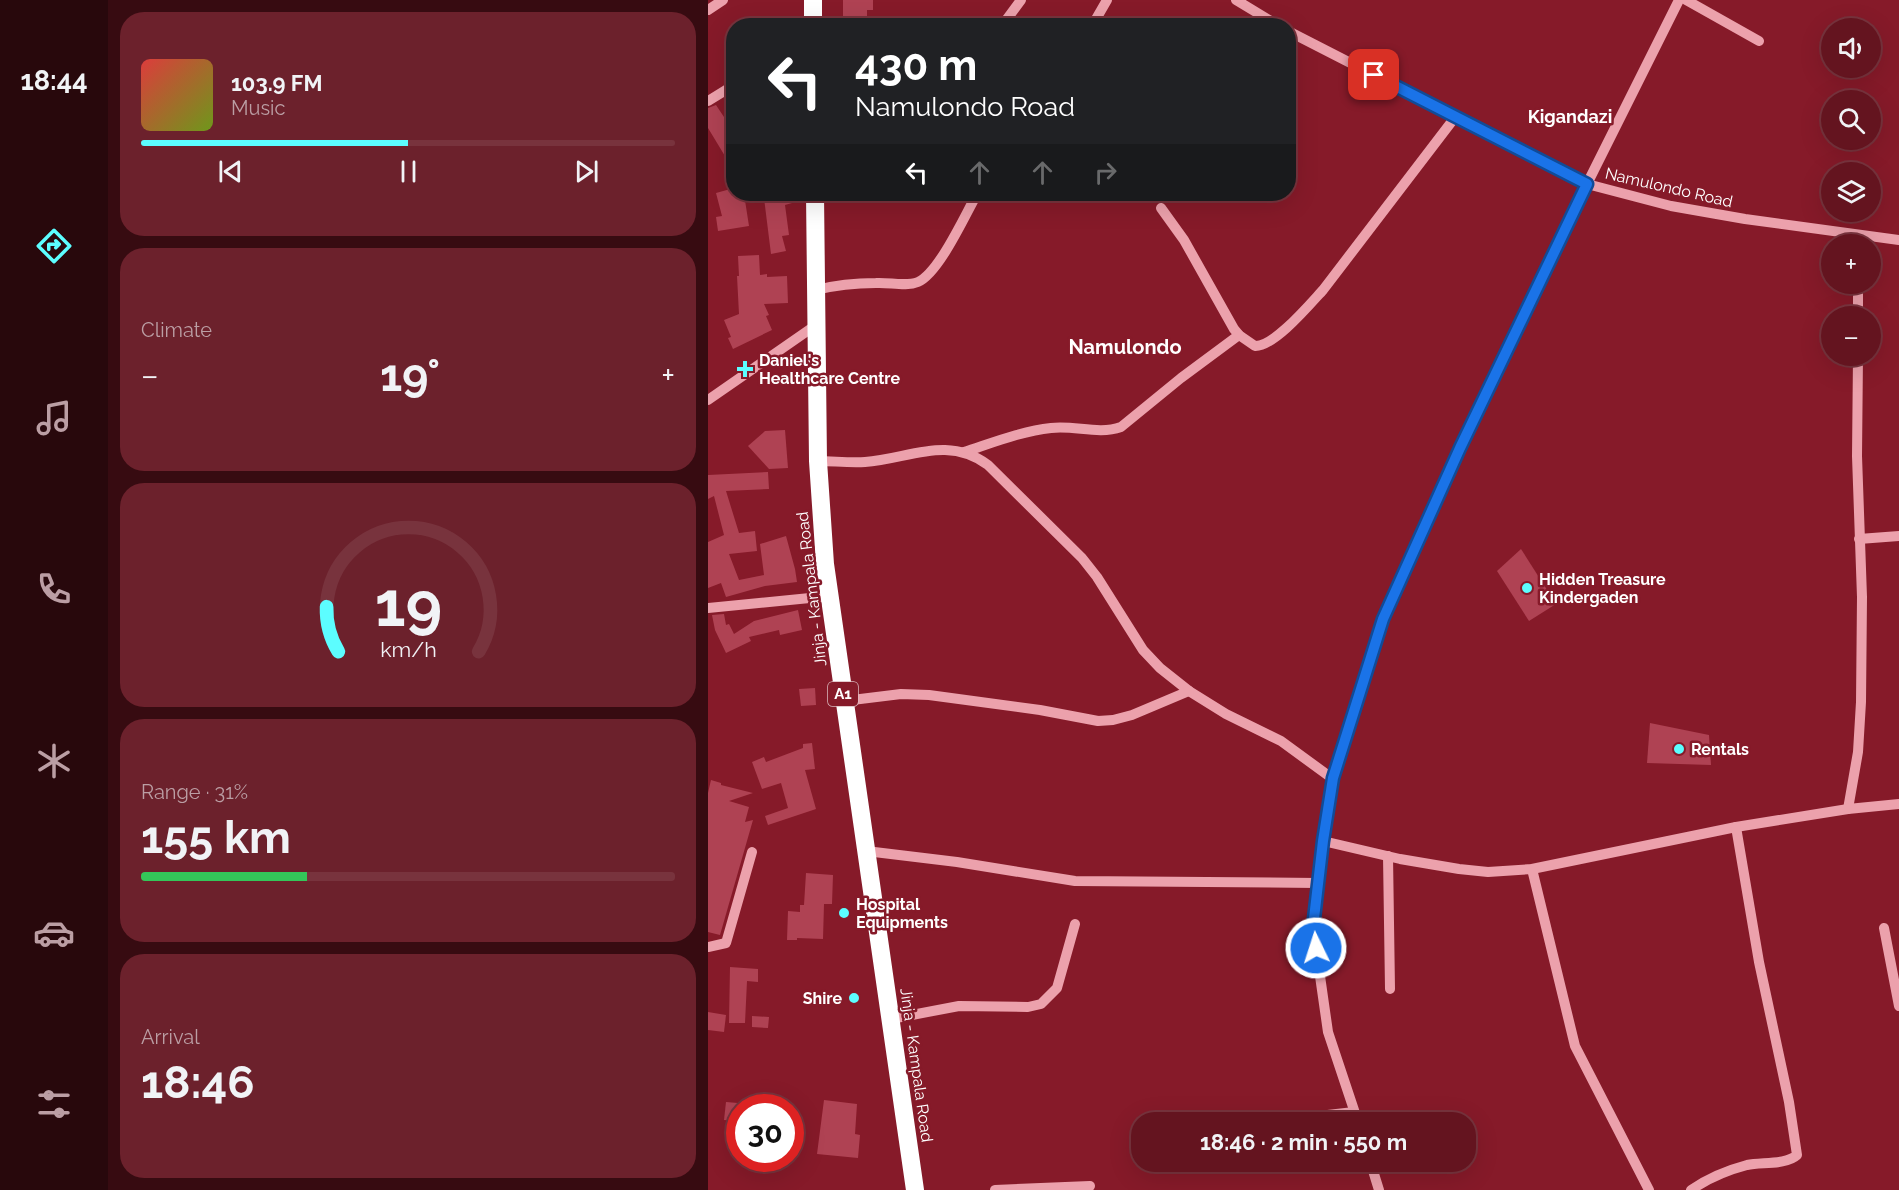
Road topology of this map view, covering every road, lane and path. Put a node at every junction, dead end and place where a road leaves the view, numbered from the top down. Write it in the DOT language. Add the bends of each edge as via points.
graph roads {
  1 [pos="723,0"];
  2 [pos="813,0"];
  3 [pos="1021,0"];
  4 [pos="1107,0"];
  5 [pos="1236,0"];
  6 [pos="1679,1"];
  7 [pos="708,10"];
  8 [pos="813,18"];
  9 [pos="1008,18"];
  10 [pos="1097,18"];
  11 [pos="1266,18"];
  12 [pos="1296,35"];
  13 [pos="1759,41"];
  14 [pos="726,90"];
  15 [pos="708,101"];
  16 [pos="1456,116"];
  17 [pos="1587,184"];
  18 [pos="815,201"];
  19 [pos="973,201"];
  20 [pos="1161,208"];
  21 [pos="1827,234"];
  22 [pos="1881,240"];
  23 [pos="1899,240"];
  24 [pos="816,290"];
  25 [pos="816,325"];
  26 [pos="1239,336"];
  27 [pos="1858,366"];
  28 [pos="708,400"];
  29 [pos="964,452"];
  30 [pos="818,461"];
  31 [pos="1899,536"];
  32 [pos="1859,539"];
  33 [pos="830,596"];
  34 [pos="708,608"];
  35 [pos="1189,691"];
  36 [pos="844,701"];
  37 [pos="1333,778"];
  38 [pos="1899,804"];
  39 [pos="1848,809"];
  40 [pos="1736,827"];
  41 [pos="1323,841"];
  42 [pos="866,851"];
  43 [pos="752,852"];
  44 [pos="1388,856"];
  45 [pos="1532,869"];
  46 [pos="1318,883"];
  47 [pos="1075,924"];
  48 [pos="1884,928"];
  49 [pos="708,947"];
  50 [pos="1390,989"];
  51 [pos="1899,1006"];
  52 [pos="891,1019"];
  53 [pos="1354,1112"];
  54 [pos="1373,1172"];
  55 [pos="1090,1186"];
  56 [pos="915,1190"];
  57 [pos="995,1190"];
  58 [pos="1379,1190"];
  59 [pos="1649,1190"];
  60 [pos="1691,1190"];
  1 -- 7 [label="street"];
  2 -- 8 [label="highway"];
  3 -- 9 [label="street"];
  4 -- 10 [label="street"];
  5 -- 11 [label="street"];
  6 -- 13 [label="street"];
  6 -- 17 [label="street"];
  12 -- 16 [label="street, Namulondo Road"];
  14 -- 15 [label="street"];
  16 -- 17 [label="street, Namulondo Road"];
  16 -- 26 [label="street" via="1305,310 1267,344 1255,346"];
  17 -- 21 [label="street, Namulondo Road" via="1671,206"];
  17 -- 37 [label="street" via="1383,619"];
  18 -- 24 [label="highway, Jinja - Kampala Road / A1"];
  19 -- 24 [label="street" via="934,269 919,281"];
  20 -- 26 [label="street"];
  22 -- 23 [label="street, Namulondo Road"];
  24 -- 25 [label="highway, Jinja - Kampala Road / A1"];
  25 -- 28 [label="street"];
  25 -- 30 [label="highway, Jinja - Kampala Road / A1"];
  26 -- 29 [label="street" via="1121,427 1100,431 1040,429"];
  27 -- 32 [label="street"];
  29 -- 30 [label="street" via="928,451 864,462"];
  29 -- 35 [label="street" via="988,465 1082,558 1143,650"];
  30 -- 33 [label="highway, Jinja - Kampala Road / A1"];
  31 -- 32 [label="street"];
  32 -- 39 [label="street" via="1861,702 1858,752"];
  33 -- 34 [label="street"];
  33 -- 36 [label="highway, Jinja - Kampala Road / A1"];
  35 -- 36 [label="street" via="1132,715 1106,720 929,695"];
  35 -- 37 [label="street" via="1281,741"];
  36 -- 42 [label="highway, Jinja - Kampala Road / A1"];
  37 -- 41 [label="street"];
  38 -- 39 [label="street"];
  39 -- 40 [label="street"];
  40 -- 45 [label="street"];
  40 -- 60 [label="street" via="1797,1155 1731,1170"];
  41 -- 44 [label="street"];
  41 -- 46 [label="street"];
  42 -- 46 [label="street" via="957,861 1075,881"];
  42 -- 52 [label="highway, Jinja - Kampala Road / A1"];
  43 -- 49 [label="street" via="726,943"];
  44 -- 45 [label="street" via="1488,872"];
  44 -- 50 [label="street"];
  45 -- 59 [label="street" via="1575,1046"];
  46 -- 53 [label="street" via="1313,927 1328,1032"];
  47 -- 52 [label="street" via="1057,988 1041,1004 959,1006"];
  48 -- 51 [label="street"];
  52 -- 56 [label="highway, Jinja - Kampala Road / A1"];
  54 -- 58 [label="street"];
  55 -- 57 [label="street"];
}
